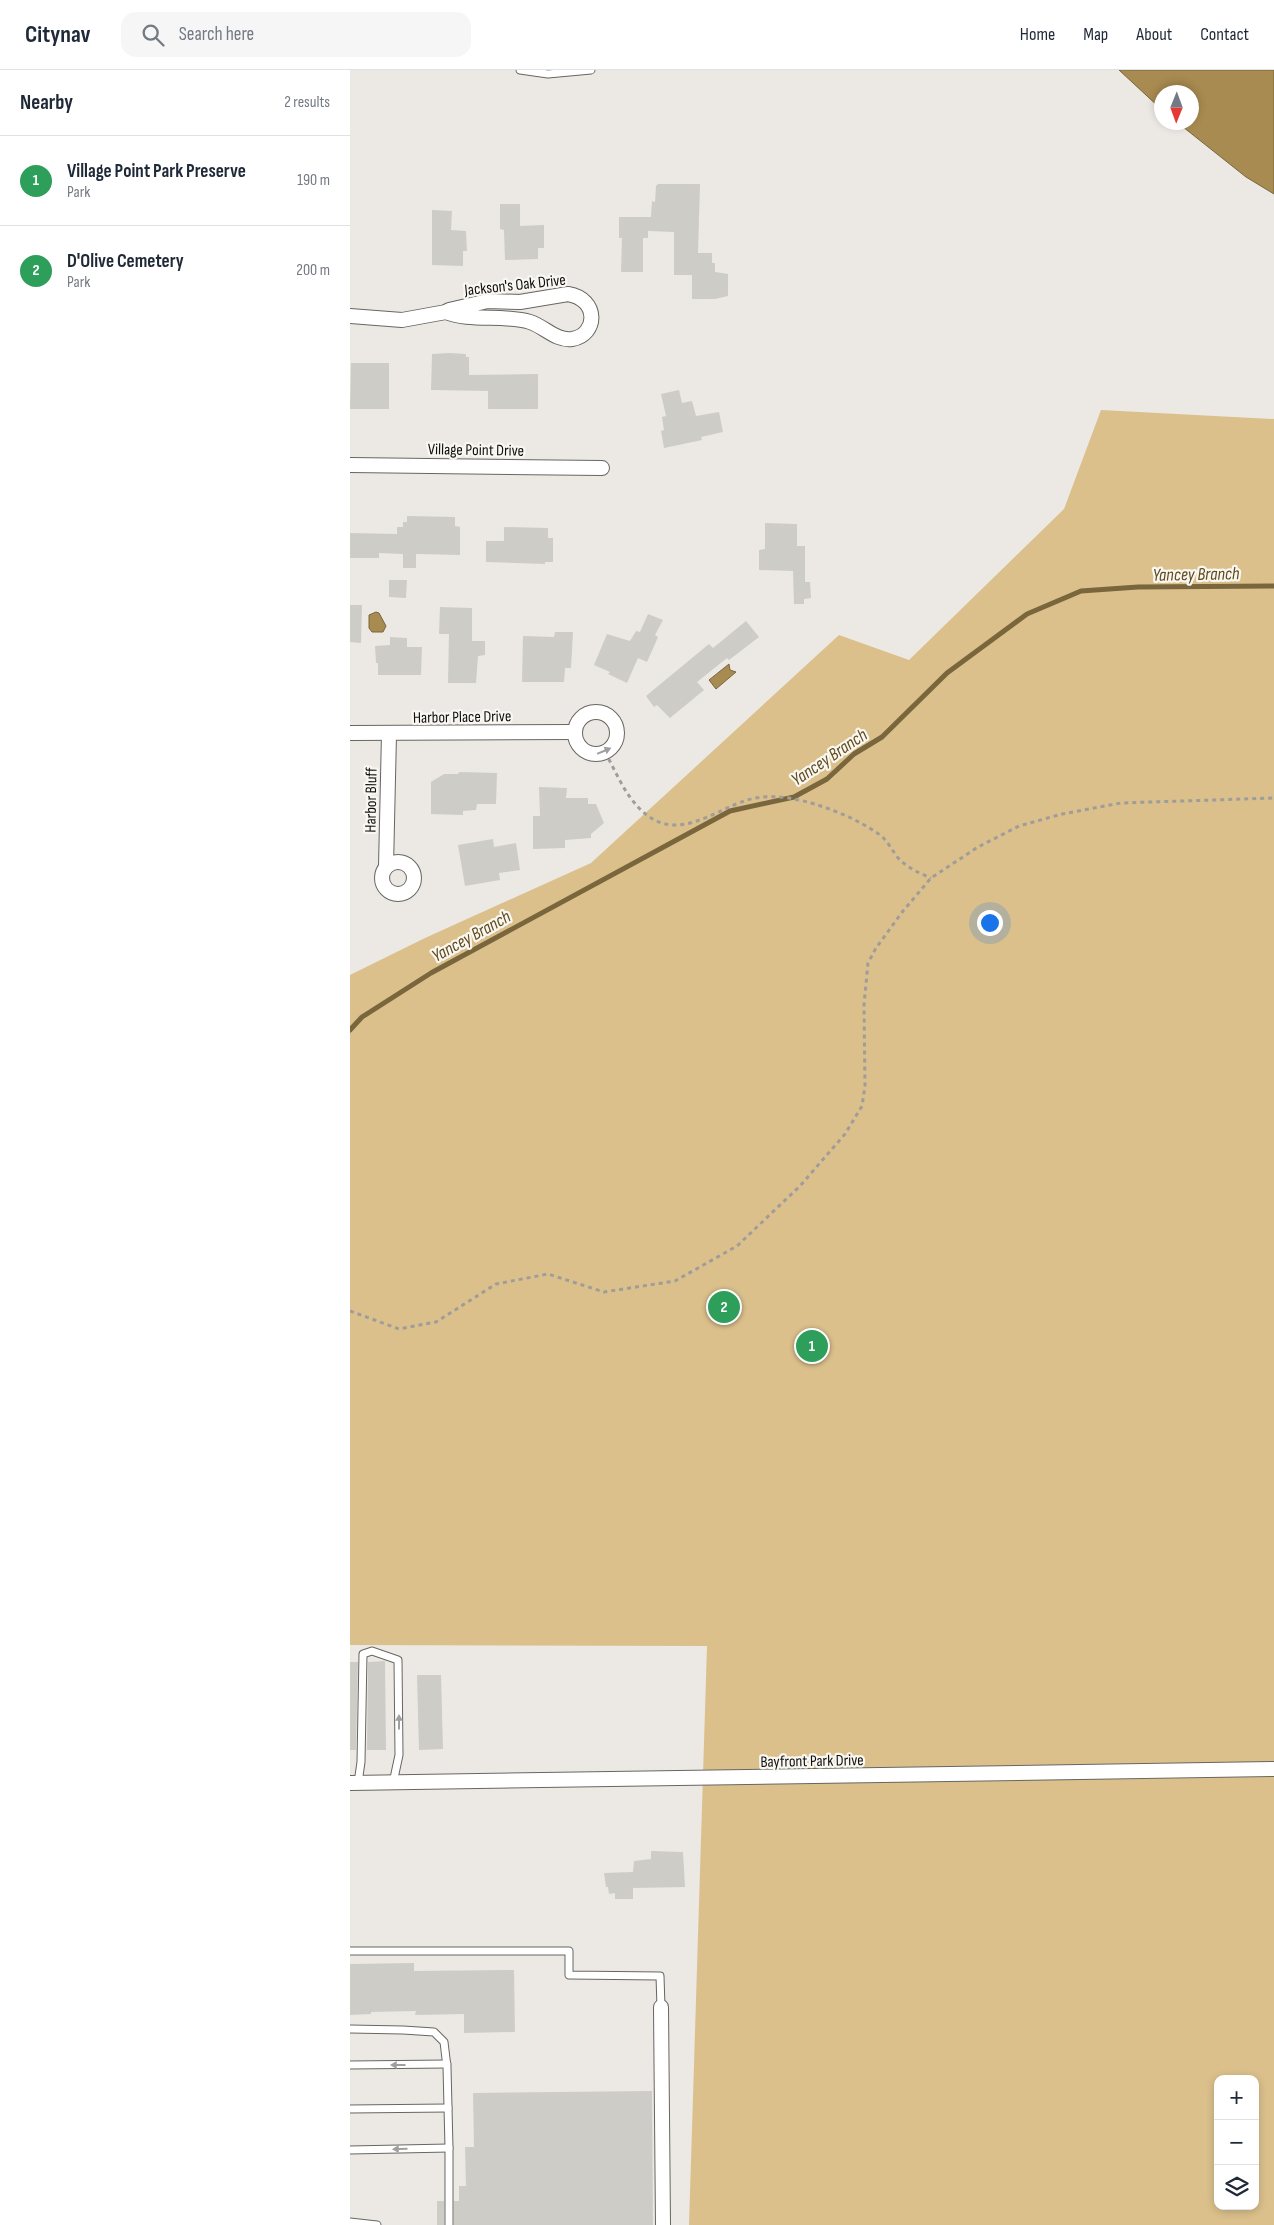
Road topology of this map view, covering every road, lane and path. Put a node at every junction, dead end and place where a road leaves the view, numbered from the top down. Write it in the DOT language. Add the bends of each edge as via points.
graph roads {
  1 [pos="520,70"];
  2 [pos="591,70"];
  3 [pos="446,312"];
  4 [pos="350,316"];
  5 [pos="350,465"];
  6 [pos="602,468"];
  7 [pos="575,732"];
  8 [pos="350,733"];
  9 [pos="389,734"];
  10 [pos="605,752"];
  11 [pos="1274,798"];
  12 [pos="386,867"];
  13 [pos="931,878"];
  14 [pos="350,1311"];
  15 [pos="1274,1769"];
  16 [pos="354,1783"];
  17 [pos="393,1783"];
  18 [pos="350,1950"];
  19 [pos="661,2008"];
  20 [pos="350,2030"];
  21 [pos="447,2064"];
  22 [pos="350,2065"];
  23 [pos="448,2108"];
  24 [pos="350,2109"];
  25 [pos="449,2148"];
  26 [pos="350,2150"];
  27 [pos="350,2222"];
  28 [pos="376,2225"];
  29 [pos="449,2225"];
  30 [pos="663,2225"];
  1 -- 2 [label="lane" via="548,74"];
  3 -- 3 [label="street, Jackson's Oak Drive" via="531,322 560,339 584,335 591,317 585,299 568,294 520,302 488,301"];
  3 -- 4 [label="street, Jackson's Oak Drive" via="402,320"];
  5 -- 6 [label="street, Village Point Drive"];
  7 -- 9 [label="street, Harbor Place Drive"];
  7 -- 10 [label="street, one-way" via="579,746 584,750 591,754"];
  7 -- 10 [label="street" via="580,719 592,712 610,717 617,729 616,742"];
  8 -- 9 [label="street, Harbor Place Drive"];
  9 -- 12 [label="street, Harbor Bluff"];
  10 -- 13 [label="path" via="631,799 654,819 679,826 747,800 794,798 863,824 881,836 900,860 915,872"];
  11 -- 13 [label="path" via="1121,803 1062,814 1019,826 978,847"];
  13 -- 14 [label="path" via="903,911 868,963 862,1106 827,1157 737,1246 675,1281 604,1292 548,1274 496,1284 436,1322 399,1329"];
  15 -- 17 [label="street, Bayfront Park Drive"];
  16 -- 17 [label="street, Bayfront Park Drive"];
  17 -- 16 [label="lane, one-way" via="399,1755 398,1660 372,1651 363,1654 361,1762"];
  18 -- 19 [label="lane" via="569,1952 569,1975 660,1976"];
  19 -- 30 [label="street"];
  20 -- 21 [label="lane" via="434,2032 444,2042"];
  21 -- 22 [label="lane, one-way"];
  21 -- 23 [label="lane"];
  23 -- 24 [label="lane"];
  23 -- 25 [label="lane"];
  25 -- 26 [label="lane, one-way"];
  25 -- 29 [label="lane"];
  27 -- 28 [label="lane"];
}
